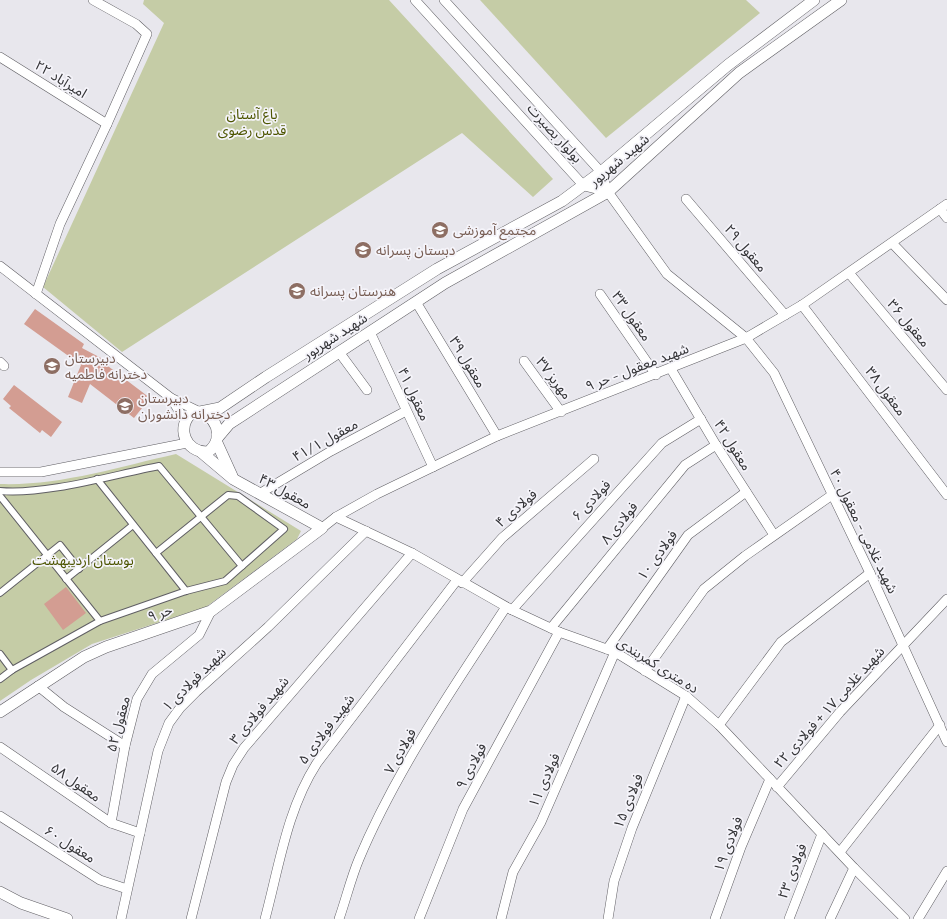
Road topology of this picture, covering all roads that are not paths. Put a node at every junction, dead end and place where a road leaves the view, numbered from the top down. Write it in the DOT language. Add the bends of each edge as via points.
graph roads {
  1 [pos="93,0"];
  2 [pos="415,0"];
  3 [pos="444,0"];
  4 [pos="841,0"];
  5 [pos="810,1"];
  6 [pos="0,57"];
  7 [pos="107,124"];
  8 [pos="601,172"];
  9 [pos="584,186"];
  10 [pos="608,192"];
  11 [pos="686,198"];
  12 [pos="944,206"];
  13 [pos="947,218"];
  14 [pos="892,242"];
  15 [pos="0,266"];
  16 [pos="850,273"];
  17 [pos="36,294"];
  18 [pos="600,294"];
  19 [pos="947,300"];
  20 [pos="416,302"];
  21 [pos="802,305"];
  22 [pos="785,315"];
  23 [pos="370,332"];
  24 [pos="746,338"];
  25 [pos="339,352"];
  26 [pos="524,361"];
  27 [pos="671,369"];
  28 [pos="656,375"];
  29 [pos="367,390"];
  30 [pos="947,390"];
  31 [pos="171,398"];
  32 [pos="406,411"];
  33 [pos="200,412"];
  34 [pos="562,412"];
  35 [pos="701,419"];
  36 [pos="185,421"];
  37 [pos="497,436"];
  38 [pos="217,440"];
  39 [pos="187,443"];
  40 [pos="716,445"];
  41 [pos="201,452"];
  42 [pos="594,459"];
  43 [pos="433,467"];
  44 [pos="0,472"];
  45 [pos="97,479"];
  46 [pos="233,479"];
  47 [pos="0,491"];
  48 [pos="746,492"];
  49 [pos="259,494"];
  50 [pos="832,495"];
  51 [pos="947,495"];
  52 [pos="0,496"];
  53 [pos="201,517"];
  54 [pos="336,517"];
  55 [pos="133,524"];
  56 [pos="322,528"];
  57 [pos="366,531"];
  58 [pos="774,535"];
  59 [pos="156,553"];
  60 [pos="412,553"];
  61 [pos="47,555"];
  62 [pos="242,566"];
  63 [pos="79,569"];
  64 [pos="870,573"];
  65 [pos="66,579"];
  66 [pos="460,581"];
  67 [pos="186,591"];
  68 [pos="0,593"];
  69 [pos="947,599"];
  70 [pos="509,609"];
  71 [pos="211,612"];
  72 [pos="100,621"];
  73 [pos="555,630"];
  74 [pos="903,646"];
  75 [pos="611,650"];
  76 [pos="0,654"];
  77 [pos="12,670"];
  78 [pos="645,671"];
  79 [pos="0,679"];
  80 [pos="38,686"];
  81 [pos="686,696"];
  82 [pos="0,712"];
  83 [pos="719,725"];
  84 [pos="940,725"];
  85 [pos="947,742"];
  86 [pos="125,746"];
  87 [pos="0,747"];
  88 [pos="770,779"];
  89 [pos="777,787"];
  90 [pos="0,816"];
  91 [pos="111,823"];
  92 [pos="140,833"];
  93 [pos="822,834"];
  94 [pos="840,852"];
  95 [pos="854,868"];
  96 [pos="947,871"];
  97 [pos="0,886"];
  98 [pos="127,889"];
  99 [pos="3,894"];
  100 [pos="67,919"];
  101 [pos="121,919"];
  102 [pos="191,919"];
  103 [pos="265,919"];
  104 [pos="339,919"];
  105 [pos="419,919"];
  106 [pos="501,919"];
  107 [pos="608,919"];
  108 [pos="715,919"];
  109 [pos="789,919"];
  110 [pos="830,919"];
  111 [pos="905,919"];
  112 [pos="918,919"];
  1 -- 7 [label="street" via="136,24 147,34"];
  2 -- 9 [label="street, بولوار بصیرت"];
  3 -- 8 [label="street, بولوار بصیرت"];
  4 -- 10 [label="street, شهید شهریور" via="739,73"];
  5 -- 8 [label="street, شهید شهریور" via="728,64"];
  6 -- 7 [label="street, امیرآباد ۲۲"];
  7 -- 17 [label="street" via="60,224"];
  8 -- 9 [label="street, شهید شهریور"];
  8 -- 10 [label="street, بولوار بصیرت"];
  9 -- 10 [label="street"];
  9 -- 33 [label="street, شهید شهریور" via="562,201 437,270 220,408"];
  10 -- 20 [label="street, شهید شهریور"];
  10 -- 24 [label="street, شهید غلامی - معقول ۴۰" via="667,274"];
  11 -- 22 [label="street, معقول ۲۹"];
  12 -- 13 [label="street"];
  12 -- 14 [label="street, شهید معقول - حر ۹"];
  14 -- 16 [label="street, شهید معقول - حر ۹"];
  14 -- 19 [label="street"];
  15 -- 17 [label="street"];
  16 -- 21 [label="street, شهید معقول - حر ۹"];
  16 -- 30 [label="street, معقول ۳۶"];
  17 -- 31 [label="street"];
  18 -- 28 [label="street, معقول ۳۳"];
  20 -- 23 [label="street, شهید شهریور"];
  20 -- 37 [label="street, معقول ۳۹"];
  21 -- 22 [label="street, شهید معقول - حر ۹"];
  21 -- 51 [label="street, معقول ۳۸"];
  22 -- 24 [label="street, شهید معقول - حر ۹"];
  23 -- 25 [label="street, شهید شهریور"];
  23 -- 32 [label="street, معقول ۴۱"];
  24 -- 27 [label="street, شهید معقول - حر ۹"];
  24 -- 50 [label="street, شهید غلامی - معقول ۴۰" via="774,372"];
  25 -- 29 [label="street"];
  25 -- 38 [label="street, شهید شهریور" via="228,424"];
  26 -- 34 [label="street, مهریز ۳۷"];
  27 -- 28 [label="street, شهید معقول - حر ۹"];
  27 -- 35 [label="street, معقول ۴۲"];
  28 -- 34 [label="street, شهید معقول - حر ۹"];
  31 -- 33 [label="street"];
  31 -- 36 [label="street"];
  32 -- 43 [label="street, معقول ۴۱"];
  32 -- 49 [label="street, معقول ۴۱/۱" via="331,451"];
  33 -- 36 [label="street" via="194,412"];
  33 -- 38 [label="street" via="214,422"];
  34 -- 37 [label="street, شهید معقول - حر ۹"];
  35 -- 40 [label="street, معقول ۴۲"];
  35 -- 70 [label="street, فولادی ۶" via="662,444"];
  36 -- 39 [label="street" via="183,433"];
  37 -- 43 [label="street, شهید معقول - حر ۹"];
  38 -- 41 [label="street" via="208,452"];
  38 -- 46 [label="street"];
  39 -- 41 [label="street" via="195,451"];
  39 -- 44 [label="street" via="41,472"];
  40 -- 48 [label="street, معقول ۴۲"];
  40 -- 73 [label="street, فولادی ۸" via="685,465"];
  41 -- 46 [label="street, معقول ۴۳"];
  42 -- 66 [label="street, فولادی ۴" via="502,538"];
  43 -- 54 [label="street, شهید معقول - حر ۹"];
  45 -- 47 [label="street" via="13,492"];
  45 -- 53 [label="street" via="159,466"];
  45 -- 55 [label="street"];
  46 -- 49 [label="street, معقول ۴۳"];
  48 -- 58 [label="street, معقول ۴۲"];
  48 -- 75 [label="street, فولادی ۱۰" via="688,535"];
  49 -- 56 [label="street, معقول ۴۳"];
  50 -- 58 [label="street"];
  50 -- 64 [label="street, شهید غلامی - معقول ۴۰"];
  52 -- 61 [label="street"];
  53 -- 59 [label="street"];
  53 -- 62 [label="street"];
  53 -- 62 [label="street" via="228,495 238,496 284,529"];
  54 -- 56 [label="street, شهید معقول - حر ۹"];
  54 -- 57 [label="street, ده متری کمربندی"];
  55 -- 59 [label="street"];
  55 -- 63 [label="street"];
  56 -- 71 [label="street, حر ۹"];
  57 -- 60 [label="street, ده متری کمربندی"];
  57 -- 92 [label="street, شهید فولادی ۱" via="268,628 180,708 169,723 158,751"];
  58 -- 78 [label="street" via="704,589"];
  59 -- 67 [label="street"];
  60 -- 66 [label="street, ده متری کمربندی"];
  60 -- 102 [label="street, شهید فولادی ۳" via="244,748 233,765 226,782"];
  61 -- 63 [label="street" via="60,545"];
  61 -- 65 [label="street"];
  61 -- 68 [label="street"];
  62 -- 67 [label="street" via="225,581"];
  63 -- 65 [label="street"];
  64 -- 74 [label="street, شهید غلامی - معقول ۴۰"];
  64 -- 83 [label="street" via="781,642"];
  65 -- 72 [label="street"];
  66 -- 70 [label="street, ده متری کمربندی"];
  66 -- 103 [label="street, شهید فولادی ۵" via="306,780 296,804"];
  67 -- 72 [label="street"];
  69 -- 74 [label="street, شهید غلامی ۱۷ + فولادی ۲۲"];
  70 -- 73 [label="street, ده متری کمربندی"];
  70 -- 104 [label="street, فولادی ۷" via="440,709 384,806 359,859"];
  71 -- 80 [label="street, حر ۹" via="106,647 84,657"];
  71 -- 86 [label="street, معقول ۵۲" via="199,635 152,674 137,699"];
  72 -- 77 [label="street"];
  73 -- 75 [label="street, ده متری کمربندی"];
  73 -- 105 [label="street, فولادی ۹" via="463,809"];
  74 -- 84 [label="street, شهید غلامی - معقول ۴۰"];
  74 -- 89 [label="street, شهید غلامی ۱۷ + فولادی ۲۲" via="840,712"];
  75 -- 78 [label="street, ده متری کمربندی"];
  75 -- 106 [label="street, فولادی ۱۱" via="542,822 513,872"];
  76 -- 77 [label="street"];
  77 -- 79 [label="street"];
  78 -- 81 [label="street, ده متری کمربندی"];
  80 -- 82 [label="street, حر ۹"];
  80 -- 86 [label="street" via="64,707"];
  81 -- 83 [label="street, ده متری کمربندی"];
  81 -- 107 [label="street, فولادی ۱۵" via="632,828 614,881"];
  83 -- 88 [label="street, ده متری کمربندی"];
  84 -- 85 [label="street, شهید غلامی - معقول ۴۰"];
  84 -- 94 [label="street"];
  86 -- 91 [label="street, معقول ۵۲"];
  87 -- 91 [label="street, معقول ۵۸"];
  88 -- 89 [label="street, ده متری کمربندی"];
  88 -- 108 [label="street, فولادی ۱۹" via="741,847"];
  89 -- 93 [label="street, ده متری کمربندی"];
  90 -- 98 [label="street, معقول ۶۰" via="100,880"];
  91 -- 92 [label="street, معقول ۵۸"];
  92 -- 98 [label="street, شهید فولادی ۱"];
  93 -- 94 [label="street, ده متری کمربندی"];
  93 -- 109 [label="street, فولادی ۲۳"];
  94 -- 95 [label="street, ده متری کمربندی"];
  95 -- 110 [label="street"];
  95 -- 111 [label="street, ده متری کمربندی"];
  96 -- 112 [label="street"];
  97 -- 99 [label="street"];
  98 -- 101 [label="street, شهید فولادی ۱"];
  99 -- 100 [label="street"];
}
